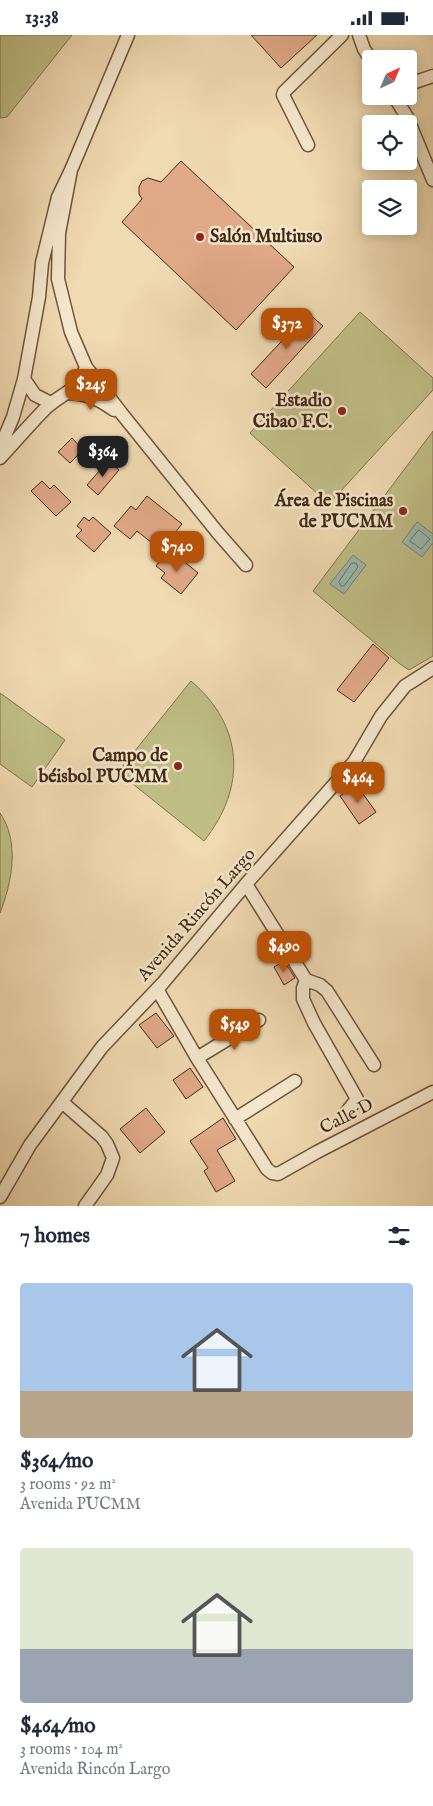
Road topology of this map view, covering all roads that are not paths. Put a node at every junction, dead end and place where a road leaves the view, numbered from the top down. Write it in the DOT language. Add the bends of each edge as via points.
graph roads {
  1 [pos="128,35"];
  2 [pos="342,35"];
  3 [pos="359,35"];
  4 [pos="365,50"];
  5 [pos="433,76"];
  6 [pos="418,81"];
  7 [pos="399,105"];
  8 [pos="308,145"];
  9 [pos="72,170"];
  10 [pos="433,180"];
  11 [pos="86,367"];
  12 [pos="24,379"];
  13 [pos="66,393"];
  14 [pos="51,403"];
  15 [pos="122,414"];
  16 [pos="0,448"];
  17 [pos="0,459"];
  18 [pos="246,565"];
  19 [pos="432,669"];
  20 [pos="246,884"];
  21 [pos="306,980"];
  22 [pos="156,989"];
  23 [pos="259,1019"];
  24 [pos="197,1059"];
  25 [pos="374,1065"];
  26 [pos="295,1081"];
  27 [pos="433,1092"];
  28 [pos="62,1102"];
  29 [pos="346,1113"];
  30 [pos="235,1119"];
  31 [pos="0,1197"];
  32 [pos="85,1206"];
  1 -- 9 [label="street"];
  2 -- 8 [label="street" via="283,95"];
  3 -- 4 [label="street"];
  5 -- 6 [label="street"];
  7 -- 10 [label="street"];
  9 -- 11 [label="street" via="58,233 58,279 71,332"];
  9 -- 12 [label="street" via="58,197 51,221"];
  11 -- 13 [label="street" via="76,386"];
  11 -- 15 [label="street"];
  12 -- 14 [label="street" via="35,395"];
  12 -- 16 [label="street"];
  13 -- 14 [label="street"];
  13 -- 15 [label="street" via="82,393"];
  14 -- 17 [label="street"];
  15 -- 18 [label="street"];
  19 -- 20 [label="street, Avenida Rincón Largo" via="405,687 381,716 354,762"];
  20 -- 21 [label="street"];
  20 -- 22 [label="street, Avenida Rincón Largo"];
  21 -- 25 [label="street" via="327,991"];
  21 -- 29 [label="street" via="303,999 357,1099"];
  22 -- 24 [label="street"];
  22 -- 28 [label="street, Avenida Rincón Largo" via="102,1047"];
  23 -- 24 [label="street"];
  24 -- 30 [label="street"];
  26 -- 30 [label="street"];
  27 -- 30 [label="street, Calle D" via="278,1174 267,1169"];
  28 -- 31 [label="street, Avenida Rincón Largo" via="30,1145"];
  28 -- 32 [label="street" via="102,1137 113,1158 107,1175"];
}
